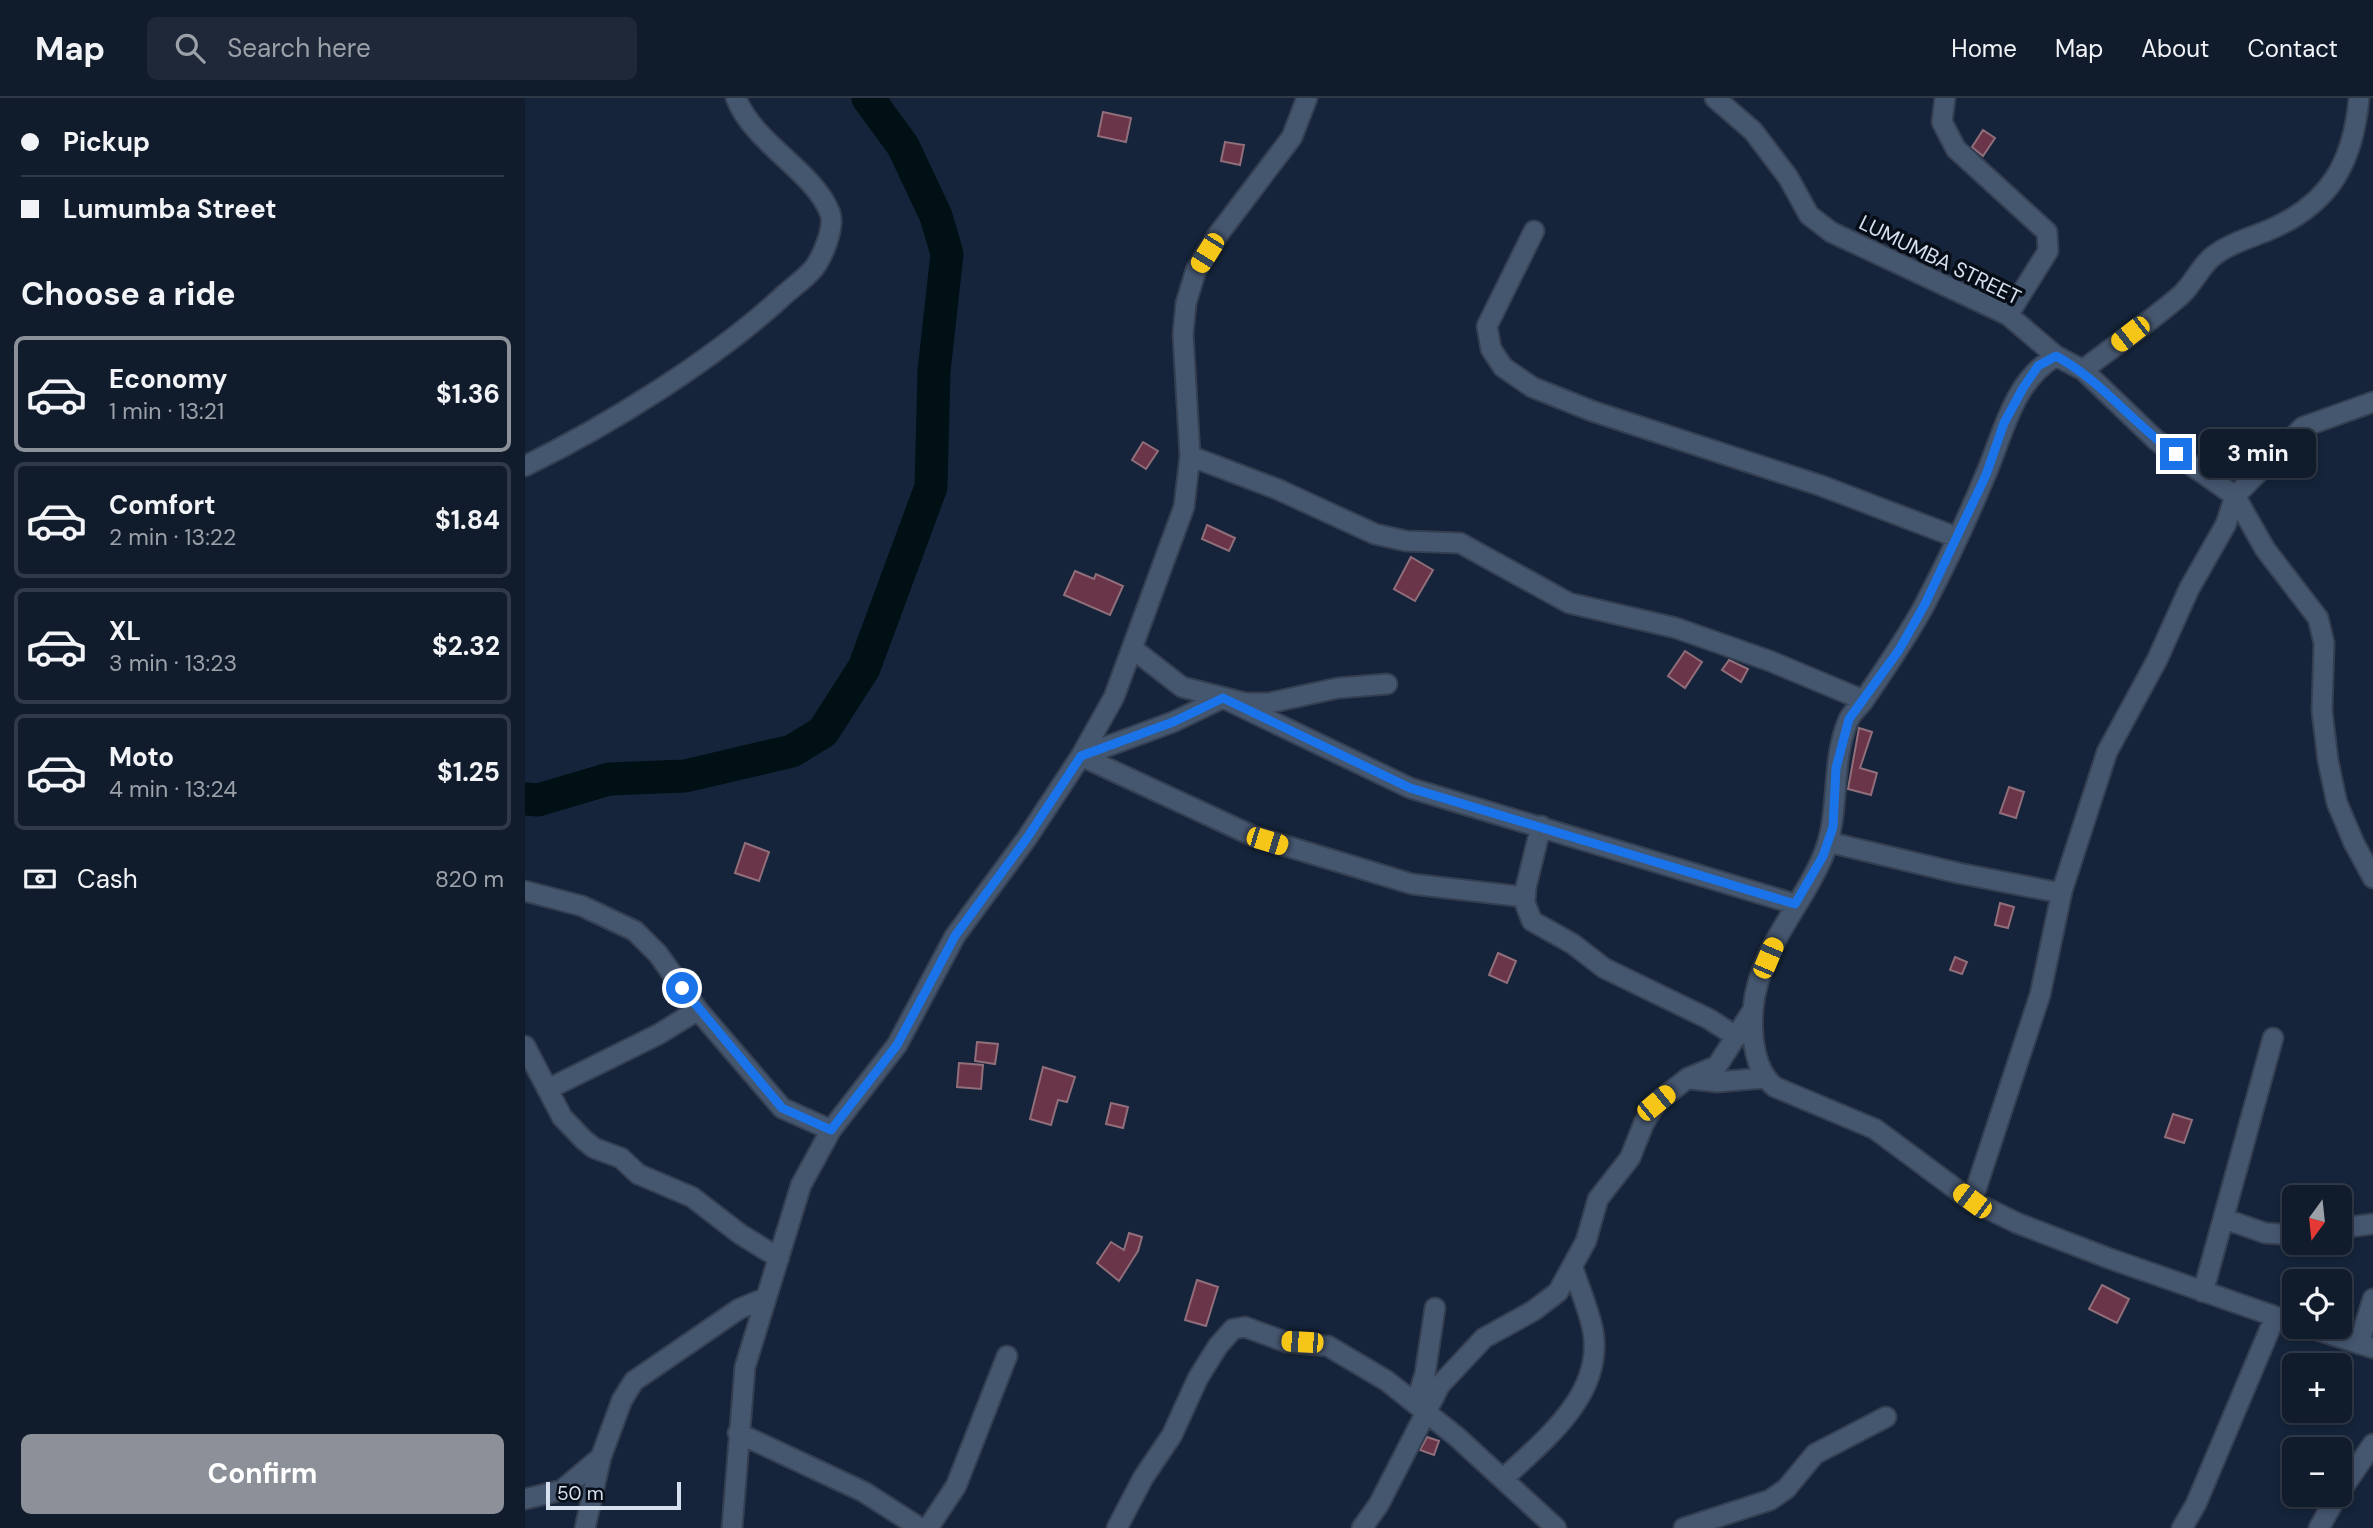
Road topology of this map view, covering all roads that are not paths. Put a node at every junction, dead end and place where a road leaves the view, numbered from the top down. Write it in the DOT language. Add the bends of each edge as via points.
graph roads {
  1 [pos="736,98"];
  2 [pos="1307,98"];
  3 [pos="1715,98"];
  4 [pos="1945,98"];
  5 [pos="2359,98"];
  6 [pos="1534,231"];
  7 [pos="2008,315"];
  8 [pos="2056,356"];
  9 [pos="2084,370"];
  10 [pos="2373,402"];
  11 [pos="1190,456"];
  12 [pos="525,466"];
  13 [pos="2235,496"];
  14 [pos="1956,537"];
  15 [pos="1133,649"];
  16 [pos="1387,684"];
  17 [pos="1223,698"];
  18 [pos="1863,700"];
  19 [pos="1081,756"];
  20 [pos="1541,826"];
  21 [pos="1828,842"];
  22 [pos="2373,878"];
  23 [pos="525,891"];
  24 [pos="2061,893"];
  25 [pos="1525,897"];
  26 [pos="1795,904"];
  27 [pos="698,1010"];
  28 [pos="1753,1010"];
  29 [pos="1737,1037"];
  30 [pos="2273,1038"];
  31 [pos="525,1046"];
  32 [pos="1763,1078"];
  33 [pos="1688,1079"];
  34 [pos="549,1088"];
  35 [pos="831,1130"];
  36 [pos="1972,1201"];
  37 [pos="2225,1219"];
  38 [pos="2373,1224"];
  39 [pos="2352,1227"];
  40 [pos="2282,1234"];
  41 [pos="779,1258"];
  42 [pos="1573,1268"];
  43 [pos="2203,1292"];
  44 [pos="765,1298"];
  45 [pos="2373,1299"];
  46 [pos="1435,1308"];
  47 [pos="2282,1319"];
  48 [pos="2282,1326"];
  49 [pos="2345,1339"];
  50 [pos="2366,1346"];
  51 [pos="1007,1356"];
  52 [pos="1421,1409"];
  53 [pos="1887,1417"];
  54 [pos="738,1433"];
  55 [pos="2373,1444"];
  56 [pos="601,1457"];
  57 [pos="2352,1474"];
  58 [pos="1503,1479"];
  59 [pos="525,1499"];
  60 [pos="2331,1507"];
  61 [pos="585,1528"];
  62 [pos="732,1528"];
  63 [pos="920,1528"];
  64 [pos="928,1528"];
  65 [pos="1117,1528"];
  66 [pos="1362,1528"];
  67 [pos="1556,1528"];
  68 [pos="1684,1528"];
  69 [pos="2182,1528"];
  70 [pos="2319,1528"];
  1 -- 12 [label="street" via="760,135 811,186 830,213 830,232 815,267 753,324 709,355"];
  2 -- 11 [label="street" via="1292,137 1196,270 1183,334"];
  3 -- 7 [label="street, LUMUMBA STREET" via="1753,131 1788,177 1809,215 1831,232"];
  4 -- 7 [label="street" via="1942,122 1956,149 2047,232 2048,251"];
  5 -- 9 [label="street" via="2356,131 2340,173 2320,198 2292,220 2210,259 2181,295"];
  6 -- 14 [label="street" via="1487,326 1491,349 1512,374 1592,411 1822,486"];
  7 -- 8 [label="street, LUMUMBA STREET"];
  8 -- 9 [label="street, LUMUMBA STREET"];
  8 -- 14 [label="street" via="2038,366 2023,388"];
  9 -- 13 [label="street, LUMUMBA STREET" via="2156,440"];
  10 -- 13 [label="street" via="2303,427"];
  11 -- 15 [label="street" via="1184,507"];
  11 -- 18 [label="street" via="1375,534 1460,544 1569,603 1676,628"];
  13 -- 22 [label="street, LUMUMBA STREET" via="2265,549 2318,618 2324,643 2322,711 2328,761 2337,803"];
  13 -- 24 [label="street" via="2226,524 2108,752"];
  14 -- 18 [label="street" via="1899,650"];
  15 -- 17 [label="street" via="1182,687"];
  15 -- 19 [label="street" via="1114,697"];
  16 -- 17 [label="street" via="1338,688 1269,703"];
  17 -- 19 [label="street"];
  17 -- 20 [label="street" via="1410,788"];
  18 -- 21 [label="street" via="1849,719 1840,749"];
  19 -- 25 [label="street" via="1253,836 1412,884"];
  19 -- 35 [label="street" via="955,936 897,1045"];
  20 -- 25 [label="street"];
  20 -- 26 [label="street"];
  21 -- 24 [label="street"];
  21 -- 26 [label="street"];
  23 -- 27 [label="street" via="582,906 635,931 659,954"];
  24 -- 36 [label="street" via="2041,995"];
  25 -- 29 [label="street" via="1532,921 1604,968"];
  26 -- 28 [label="street" via="1760,975"];
  27 -- 34 [label="street"];
  27 -- 35 [label="street" via="782,1108"];
  28 -- 29 [label="street"];
  28 -- 32 [label="street"];
  29 -- 33 [label="street" via="1717,1066"];
  30 -- 37 [label="street" via="2228,1193"];
  31 -- 34 [label="street"];
  32 -- 33 [label="street"];
  32 -- 36 [label="street" via="1875,1129"];
  33 -- 42 [label="street" via="1656,1103 1630,1158 1598,1199"];
  34 -- 41 [label="street" via="562,1118 594,1148 621,1158 638,1174 692,1197"];
  35 -- 41 [label="street" via="801,1185"];
  36 -- 43 [label="street" via="2017,1223"];
  37 -- 40 [label="street"];
  37 -- 43 [label="street"];
  38 -- 39 [label="street"];
  41 -- 44 [label="street"];
  42 -- 52 [label="street" via="1558,1292 1485,1338"];
  42 -- 58 [label="street" via="1593,1330 1591,1366 1570,1413"];
  43 -- 47 [label="street"];
  44 -- 54 [label="street" via="745,1367"];
  44 -- 56 [label="street" via="739,1309 634,1381"];
  45 -- 50 [label="street"];
  46 -- 52 [label="street"];
  48 -- 69 [label="street"];
  49 -- 50 [label="street"];
  51 -- 64 [label="street" via="955,1486"];
  52 -- 58 [label="street"];
  52 -- 65 [label="street" via="1387,1381 1328,1346 1286,1342 1245,1327 1233,1329 1198,1378"];
  52 -- 66 [label="street" via="1379,1504"];
  53 -- 68 [label="street" via="1815,1454 1786,1489 1770,1500"];
  54 -- 62 [label="street"];
  54 -- 63 [label="street" via="864,1492"];
  55 -- 57 [label="street"];
  56 -- 59 [label="street" via="562,1490"];
  56 -- 61 [label="street"];
  58 -- 67 [label="street"];
  60 -- 70 [label="street"];
}
